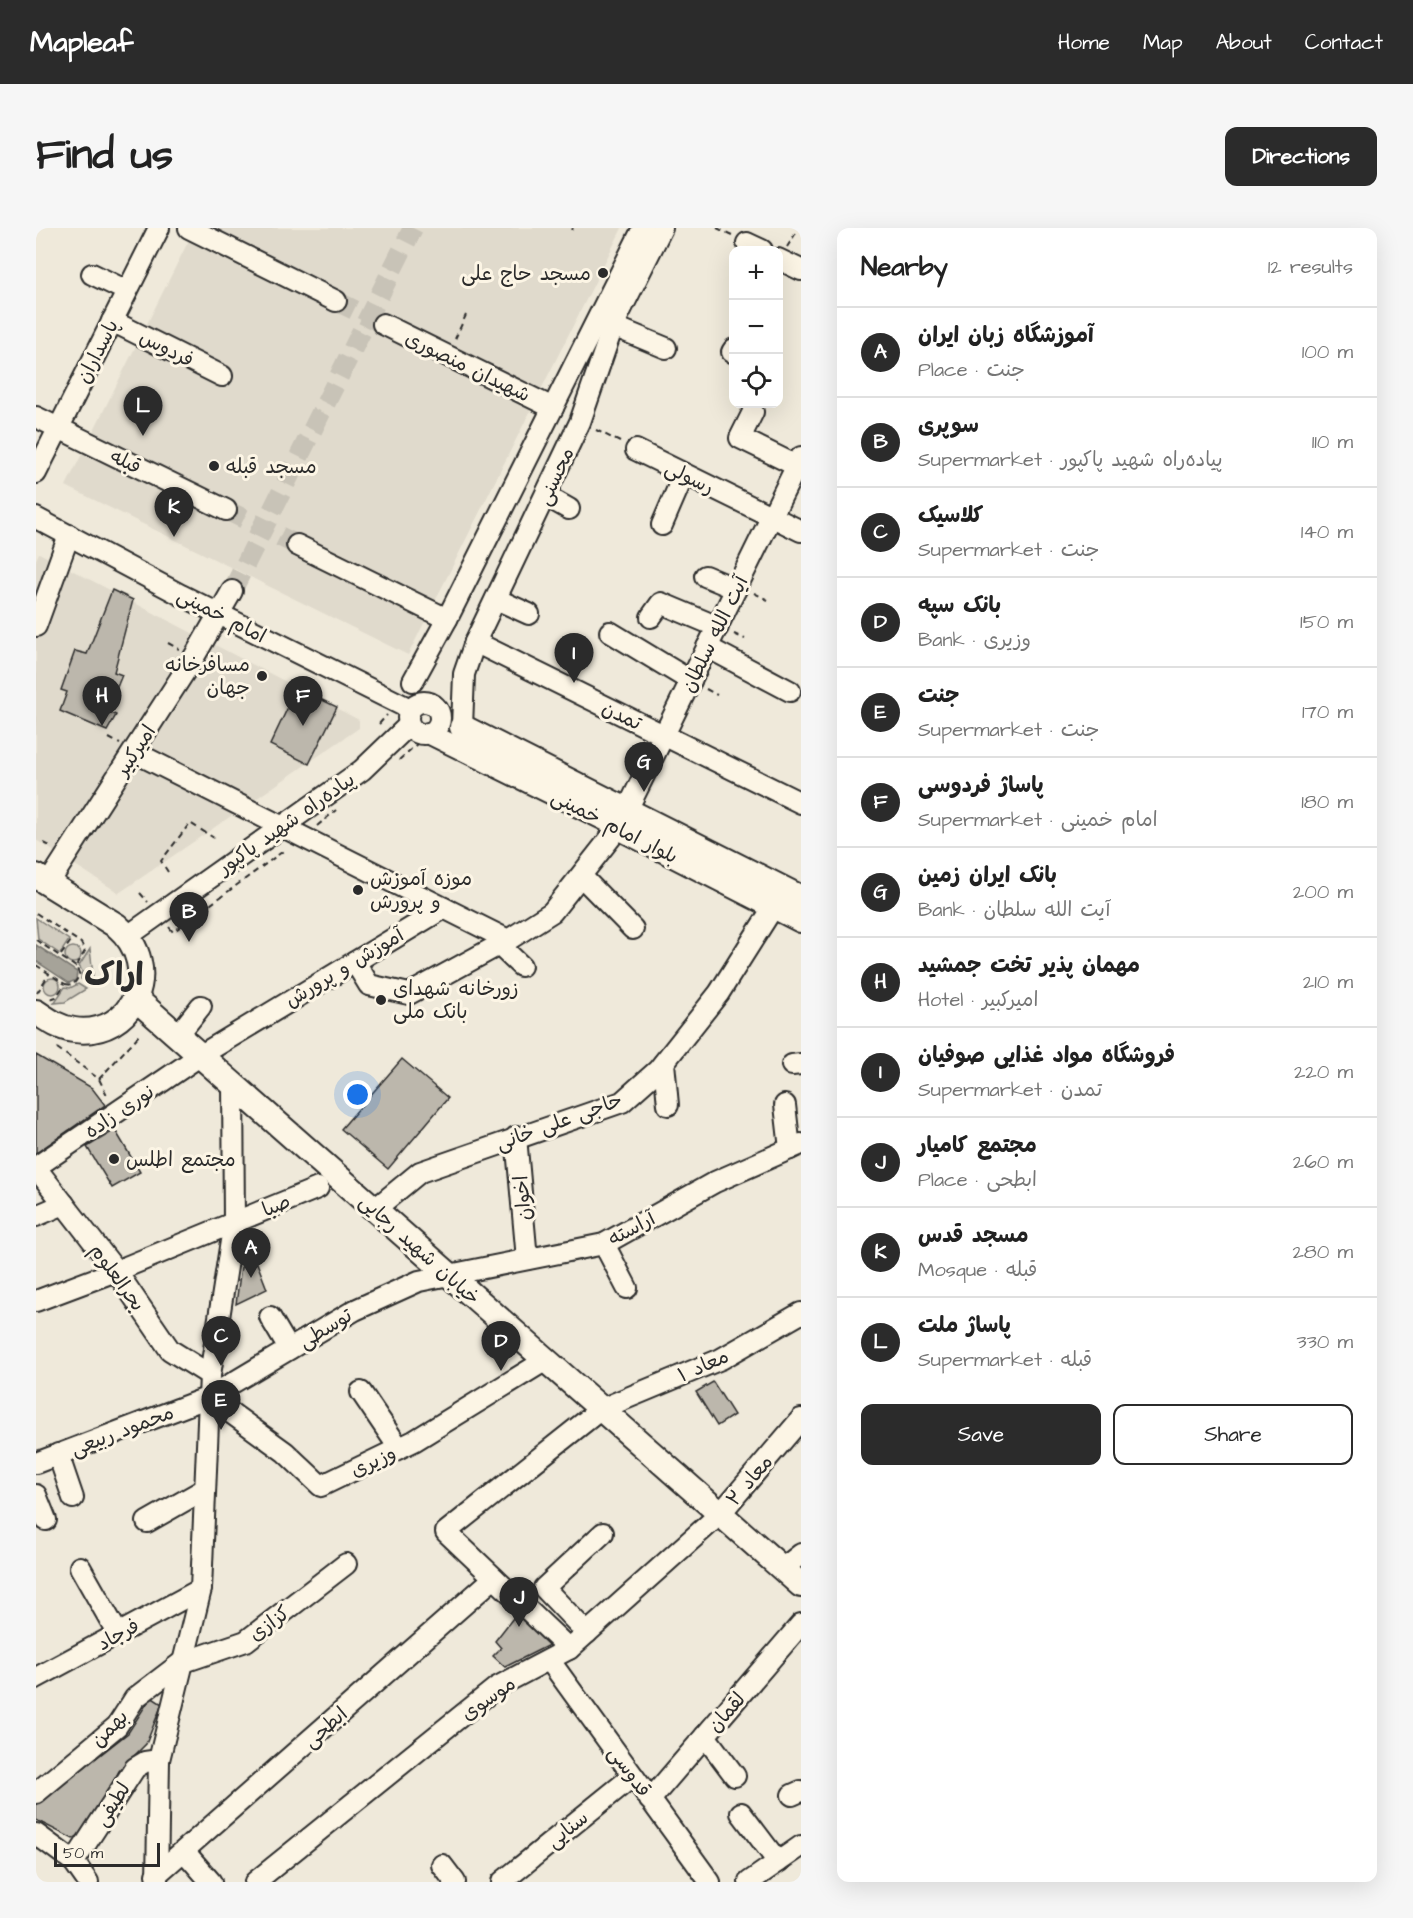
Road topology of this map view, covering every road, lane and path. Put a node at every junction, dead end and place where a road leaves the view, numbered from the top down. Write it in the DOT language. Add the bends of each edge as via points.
graph roads {
  1 [pos="159,228"];
  2 [pos="189,228"];
  3 [pos="643,228"];
  4 [pos="662,228"];
  5 [pos="799,228"];
  6 [pos="779,246"];
  7 [pos="783,262"];
  8 [pos="801,270"];
  9 [pos="92,274"];
  10 [pos="136,282"];
  11 [pos="336,301"];
  12 [pos="466,315"];
  13 [pos="112,321"];
  14 [pos="383,324"];
  15 [pos="614,326"];
  16 [pos="666,348"];
  17 [pos="447,356"];
  18 [pos="222,376"];
  19 [pos="553,408"];
  20 [pos="753,412"];
  21 [pos="36,417"];
  22 [pos="580,422"];
  23 [pos="59,428"];
  24 [pos="636,450"];
  25 [pos="799,461"];
  26 [pos="36,473"];
  27 [pos="684,474"];
  28 [pos="546,496"];
  29 [pos="569,509"];
  30 [pos="226,510"];
  31 [pos="772,516"];
  32 [pos="36,518"];
  33 [pos="662,525"];
  34 [pos="801,531"];
  35 [pos="69,535"];
  36 [pos="297,545"];
  37 [pos="705,576"];
  38 [pos="736,589"];
  39 [pos="232,591"];
  40 [pos="496,599"];
  41 [pos="219,614"];
  42 [pos="529,614"];
  43 [pos="651,617"];
  44 [pos="447,619"];
  45 [pos="36,626"];
  46 [pos="718,627"];
  47 [pos="610,632"];
  48 [pos="475,642"];
  49 [pos="707,647"];
  50 [pos="412,681"];
  51 [pos="691,681"];
  52 [pos="790,691"];
  53 [pos="440,714"];
  54 [pos="410,717"];
  55 [pos="462,727"];
  56 [pos="428,734"];
  57 [pos="664,736"];
  58 [pos="134,752"];
  59 [pos="799,798"];
  60 [pos="623,819"];
  61 [pos="281,827"];
  62 [pos="214,838"];
  63 [pos="168,872"];
  64 [pos="582,876"];
  65 [pos="42,880"];
  66 [pos="801,898"];
  67 [pos="774,906"];
  68 [pos="444,908"];
  69 [pos="36,913"];
  70 [pos="801,920"];
  71 [pos="633,929"];
  72 [pos="128,936"];
  73 [pos="73,938"];
  74 [pos="36,940"];
  75 [pos="503,943"];
  76 [pos="60,957"];
  77 [pos="355,962"];
  78 [pos="36,965"];
  79 [pos="521,966"];
  80 [pos="76,967"];
  81 [pos="49,974"];
  82 [pos="65,984"];
  83 [pos="36,993"];
  84 [pos="135,998"];
  85 [pos="201,1006"];
  86 [pos="40,1018"];
  87 [pos="141,1033"];
  88 [pos="178,1035"];
  89 [pos="57,1048"];
  90 [pos="201,1055"];
  91 [pos="664,1063"];
  92 [pos="99,1079"];
  93 [pos="233,1083"];
  94 [pos="785,1105"];
  95 [pos="668,1106"];
  96 [pos="116,1113"];
  97 [pos="516,1137"];
  98 [pos="796,1147"];
  99 [pos="36,1168"];
  100 [pos="318,1188"];
  101 [pos="64,1204"];
  102 [pos="375,1209"];
  103 [pos="36,1216"];
  104 [pos="234,1222"];
  105 [pos="604,1244"];
  106 [pos="527,1259"];
  107 [pos="116,1271"];
  108 [pos="449,1274"];
  109 [pos="627,1288"];
  110 [pos="36,1301"];
  111 [pos="801,1314"];
  112 [pos="270,1317"];
  113 [pos="289,1349"];
  114 [pos="546,1360"];
  115 [pos="210,1375"];
  116 [pos="361,1392"];
  117 [pos="209,1397"];
  118 [pos="601,1409"];
  119 [pos="801,1419"];
  120 [pos="399,1448"];
  121 [pos="58,1454"];
  122 [pos="36,1463"];
  123 [pos="205,1489"];
  124 [pos="36,1495"];
  125 [pos="73,1498"];
  126 [pos="720,1514"];
  127 [pos="46,1520"];
  128 [pos="147,1522"];
  129 [pos="603,1533"];
  130 [pos="801,1554"];
  131 [pos="346,1564"];
  132 [pos="80,1567"];
  133 [pos="782,1569"];
  134 [pos="494,1578"];
  135 [pos="801,1585"];
  136 [pos="201,1589"];
  137 [pos="801,1624"];
  138 [pos="587,1633"];
  139 [pos="118,1634"];
  140 [pos="569,1649"];
  141 [pos="550,1661"];
  142 [pos="181,1662"];
  143 [pos="36,1678"];
  144 [pos="705,1736"];
  145 [pos="159,1760"];
  146 [pos="633,1776"];
  147 [pos="735,1776"];
  148 [pos="36,1793"];
  149 [pos="650,1800"];
  150 [pos="741,1813"];
  151 [pos="36,1834"];
  152 [pos="801,1846"];
  153 [pos="184,1851"];
  154 [pos="74,1862"];
  155 [pos="778,1862"];
  156 [pos="442,1865"];
  157 [pos="157,1878"];
  158 [pos="88,1882"];
  159 [pos="211,1882"];
  160 [pos="255,1882"];
  161 [pos="455,1882"];
  162 [pos="503,1882"];
  163 [pos="710,1882"];
  164 [pos="749,1882"];
  1 -- 10 [label="street, پاسداران"];
  2 -- 11 [label="street"];
  3 -- 19 [label="street"];
  4 -- 15 [label="street, محسنی"];
  5 -- 6 [label="path"];
  7 -- 8 [label="street"];
  9 -- 10 [label="street"];
  10 -- 13 [label="street, پاسداران"];
  12 -- 17 [label="path"];
  13 -- 18 [label="street, فردوس"];
  13 -- 23 [label="street, پاسداران"];
  14 -- 17 [label="street, شهیدان منصوری"];
  15 -- 16 [label="street"];
  15 -- 22 [label="street, محسنی"];
  17 -- 19 [label="street, شهیدان منصوری"];
  19 -- 44 [label="street"];
  20 -- 25 [label="street" via="740,438"];
  21 -- 23 [label="street, قبله"];
  22 -- 24 [label="path"];
  22 -- 28 [label="street, محسنی"];
  23 -- 26 [label="street, پاسداران"];
  23 -- 30 [label="street, قبله"];
  24 -- 27 [label="street, رسولی"];
  25 -- 31 [label="street, آیت الله سلطان"];
  27 -- 31 [label="street, رسولی"];
  27 -- 33 [label="street"];
  28 -- 29 [label="street"];
  28 -- 40 [label="street, محسنی"];
  31 -- 34 [label="street, رسولی"];
  31 -- 38 [label="street, آیت الله سلطان"];
  32 -- 35 [label="street, امام خمینی"];
  35 -- 41 [label="street, امام خمینی"];
  35 -- 45 [label="street"];
  36 -- 44 [label="street"];
  37 -- 38 [label="street"];
  38 -- 46 [label="street, آیت الله سلطان"];
  39 -- 41 [label="street, امیرکبیر"];
  40 -- 42 [label="street"];
  40 -- 48 [label="street, محسنی"];
  41 -- 54 [label="street, امام خمینی"];
  41 -- 58 [label="street, امیرکبیر"];
  43 -- 46 [label="street" via="662,603"];
  44 -- 50 [label="street"];
  46 -- 49 [label="street, آیت الله سلطان"];
  47 -- 51 [label="street"];
  48 -- 55 [label="street, محسنی" via="464,674"];
  48 -- 57 [label="street, تمدن"];
  49 -- 51 [label="street, آیت الله سلطان"];
  49 -- 52 [label="street"];
  51 -- 57 [label="street, آیت الله سلطان"];
  53 -- 54 [label="street" via="428,702 416,703"];
  53 -- 55 [label="street, بلوار امام خمینی"];
  53 -- 56 [label="street" via="438,726"];
  54 -- 56 [label="street" via="415,732"];
  54 -- 61 [label="street, پیاده‌راه شهید پاکپور" via="380,756"];
  55 -- 60 [label="main road, بلوار امام خمینی"];
  56 -- 60 [label="street, بلوار امام خمینی"];
  57 -- 59 [label="street, تمدن"];
  57 -- 60 [label="street, آیت الله سلطان"];
  58 -- 61 [label="street"];
  58 -- 65 [label="street, امیرکبیر"];
  60 -- 64 [label="street"];
  60 -- 66 [label="main road, بلوار امام خمینی"];
  60 -- 67 [label="main road, بلوار امام خمینی"];
  61 -- 68 [label="street"];
  61 -- 72 [label="street, پیاده‌راه شهید پاکپور"];
  62 -- 63 [label="path" via="190,823 161,861"];
  64 -- 71 [label="street"];
  64 -- 75 [label="street" via="547,915"];
  65 -- 72 [label="main road"];
  67 -- 70 [label="main road, بلوار امام خمینی"];
  67 -- 91 [label="street, حاجی علی خانی" via="719,993"];
  68 -- 75 [label="street"];
  68 -- 77 [label="street, آموزش و پرورش"];
  69 -- 73 [label="path"];
  72 -- 84 [label="main road" via="141,961"];
  73 -- 76 [label="path"];
  73 -- 80 [label="path" via="85,951"];
  74 -- 76 [label="path"];
  75 -- 77 [label="street" via="409,994 369,985"];
  75 -- 79 [label="street"];
  76 -- 80 [label="path"];
  77 -- 90 [label="street, آموزش و پرورش" via="288,993"];
  78 -- 81 [label="path"];
  80 -- 82 [label="path" via="78,981"];
  81 -- 82 [label="path"];
  81 -- 83 [label="path"];
  82 -- 83 [label="path" via="53,999"];
  84 -- 86 [label="main road" via="117,1019 105,1026 76,1031"];
  84 -- 88 [label="main road, خیابان شهید رجایی"];
  85 -- 88 [label="street"];
  87 -- 92 [label="path"];
  88 -- 90 [label="main road, خیابان شهید رجایی"];
  89 -- 92 [label="path"];
  90 -- 93 [label="main road, خیابان شهید رجایی"];
  90 -- 96 [label="street, نوری زاده"];
  91 -- 95 [label="street"];
  91 -- 97 [label="street, حاجی علی خانی" via="622,1102"];
  92 -- 96 [label="path"];
  93 -- 102 [label="main road, خیابان شهید رجایی"];
  93 -- 104 [label="street"];
  94 -- 98 [label="street"];
  96 -- 99 [label="street, نوری زاده"];
  97 -- 102 [label="street, حاجی علی خانی" via="420,1172"];
  97 -- 106 [label="street, اخوان"];
  98 -- 105 [label="street, آراسته" via="715,1182"];
  99 -- 101 [label="street, بحرالعلوم"];
  100 -- 104 [label="street, صبا"];
  101 -- 103 [label="street"];
  101 -- 107 [label="street, بحرالعلوم"];
  102 -- 108 [label="main road, خیابان شهید رجایی"];
  104 -- 107 [label="street, صبا"];
  104 -- 115 [label="street"];
  105 -- 106 [label="street, آراسته"];
  105 -- 109 [label="street"];
  106 -- 108 [label="street, آراسته"];
  107 -- 110 [label="street, صبا"];
  107 -- 115 [label="street, بحرالعلوم" via="170,1350"];
  108 -- 113 [label="street, توسطی" via="419,1281 355,1310"];
  108 -- 114 [label="main road, خیابان شهید رجایی"];
  111 -- 118 [label="street, معاد ۱" via="721,1359"];
  112 -- 113 [label="street"];
  113 -- 117 [label="street, توسطی"];
  114 -- 118 [label="main road, خیابان شهید رجایی"];
  114 -- 120 [label="street, وزیری"];
  115 -- 117 [label="street"];
  116 -- 120 [label="street"];
  117 -- 120 [label="street, وزیری" via="285,1452 321,1486"];
  117 -- 121 [label="street, محمود ربیعی"];
  117 -- 123 [label="street"];
  118 -- 126 [label="main road, خیابان شهید رجایی"];
  118 -- 134 [label="street" via="446,1532"];
  119 -- 126 [label="street, معاد ۲"];
  121 -- 122 [label="street, محمود ربیعی"];
  121 -- 125 [label="street"];
  123 -- 128 [label="street"];
  123 -- 136 [label="street"];
  124 -- 127 [label="street"];
  126 -- 133 [label="main road, خیابان شهید رجایی"];
  126 -- 138 [label="street, موسوی"];
  129 -- 138 [label="street" via="544,1588"];
  130 -- 133 [label="street"];
  131 -- 142 [label="street, کزازی" via="246,1641"];
  132 -- 139 [label="street"];
  133 -- 135 [label="main road, خیابان شهید رجایی"];
  134 -- 140 [label="street"];
  134 -- 153 [label="street, ابطحی"];
  136 -- 139 [label="street, فرجاد"];
  136 -- 142 [label="street"];
  137 -- 144 [label="street, لقمان"];
  138 -- 140 [label="street, موسوی"];
  139 -- 143 [label="street, فرجاد"];
  140 -- 141 [label="street, موسوی"];
  141 -- 146 [label="street, قدوسی"];
  141 -- 160 [label="street, موسوی" via="496,1687"];
  142 -- 145 [label="street"];
  142 -- 148 [label="street, بهمن" via="135,1698 117,1726"];
  144 -- 147 [label="street"];
  144 -- 149 [label="street, لقمان"];
  145 -- 154 [label="street, لطیفی" via="135,1768"];
  145 -- 157 [label="street"];
  146 -- 149 [label="street, قدوسی"];
  146 -- 162 [label="street, سنایی"];
  149 -- 163 [label="street, قدوسی"];
  150 -- 155 [label="street"];
  151 -- 154 [label="street"];
  152 -- 155 [label="street"];
  153 -- 157 [label="street, ابطحی"];
  153 -- 159 [label="street"];
  154 -- 158 [label="street"];
  155 -- 164 [label="street"];
  156 -- 161 [label="street"];
}
